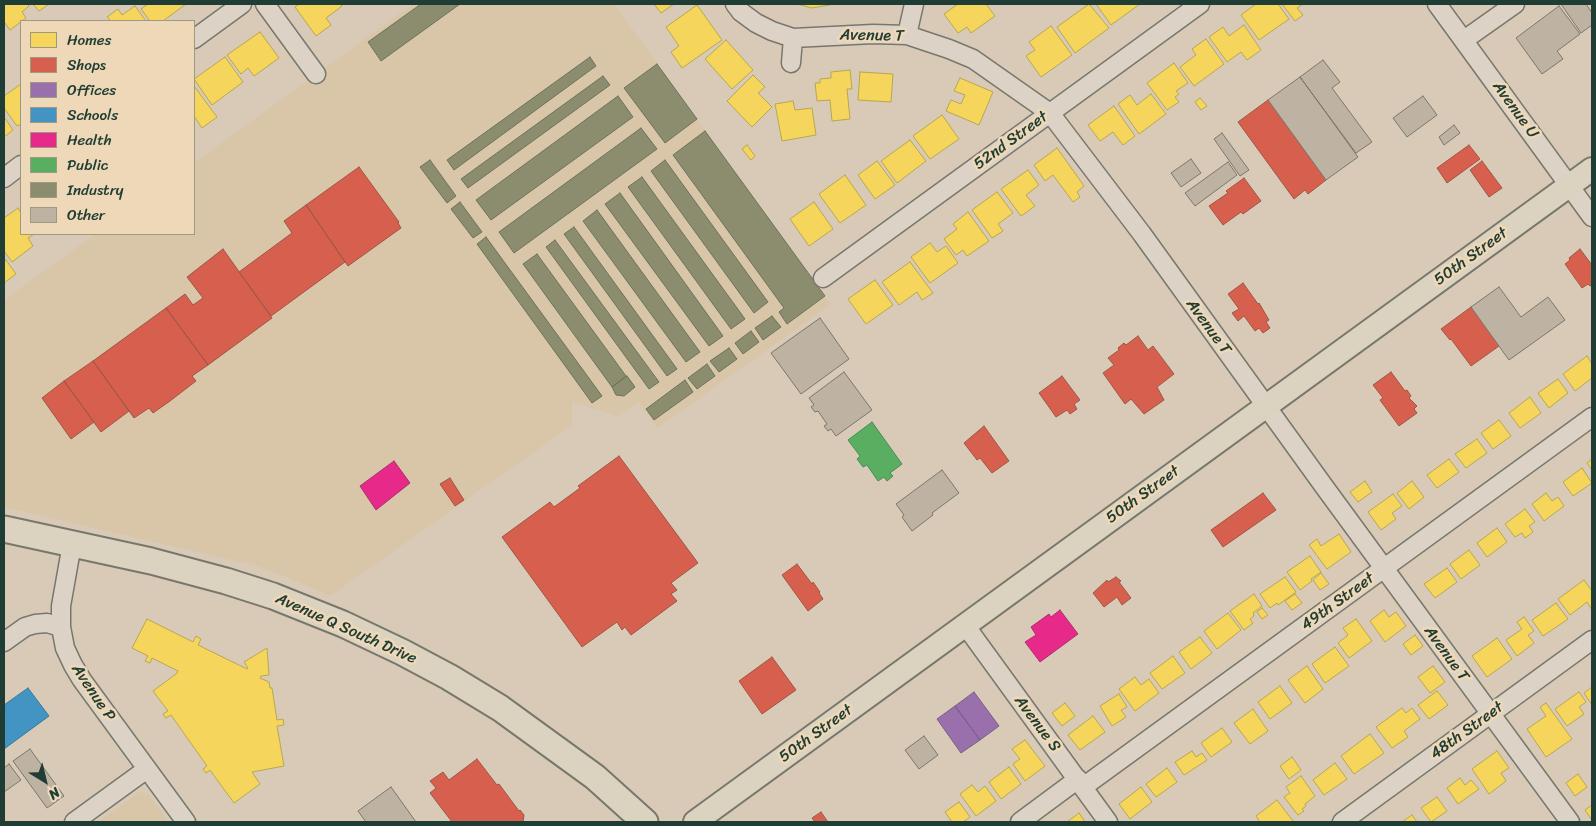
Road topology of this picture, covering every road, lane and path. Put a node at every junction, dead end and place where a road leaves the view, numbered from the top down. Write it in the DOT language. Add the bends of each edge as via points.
graph roads {
  1 [pos="242,4"];
  2 [pos="265,4"];
  3 [pos="735,4"];
  4 [pos="914,4"];
  5 [pos="1200,4"];
  6 [pos="1437,4"];
  7 [pos="1515,4"];
  8 [pos="907,35"];
  9 [pos="195,38"];
  10 [pos="793,38"];
  11 [pos="1464,40"];
  12 [pos="791,63"];
  13 [pos="316,74"];
  14 [pos="1050,113"];
  15 [pos="20,166"];
  16 [pos="1592,169"];
  17 [pos="4,178"];
  18 [pos="1570,186"];
  19 [pos="1592,217"];
  20 [pos="823,278"];
  21 [pos="1266,406"];
  22 [pos="1592,417"];
  23 [pos="4,529"];
  24 [pos="72,544"];
  25 [pos="1383,568"];
  26 [pos="965,626"];
  27 [pos="61,627"];
  28 [pos="1592,640"];
  29 [pos="4,642"];
  30 [pos="1490,714"];
  31 [pos="148,769"];
  32 [pos="1080,783"];
  33 [pos="74,822"];
  34 [pos="186,822"];
  35 [pos="645,822"];
  36 [pos="695,822"];
  37 [pos="1020,822"];
  38 [pos="1108,822"];
  39 [pos="1342,822"];
  40 [pos="1570,822"];
  1 -- 9 [label="street"];
  2 -- 13 [label="street"];
  3 -- 10 [label="street, Avenue T" via="756,24"];
  4 -- 8 [label="street"];
  5 -- 14 [label="street, 52nd Street"];
  6 -- 11 [label="street, Avenue U"];
  7 -- 11 [label="street"];
  8 -- 10 [label="street, Avenue T"];
  8 -- 14 [label="street, Avenue T" via="973,59"];
  10 -- 12 [label="street"];
  11 -- 18 [label="street, Avenue U"];
  14 -- 20 [label="street, 52nd Street"];
  14 -- 21 [label="street, Avenue T"];
  15 -- 17 [label="street"];
  16 -- 18 [label="main road, 50th Street"];
  18 -- 19 [label="street, Avenue U"];
  18 -- 21 [label="main road, 50th Street"];
  21 -- 25 [label="street, Avenue T"];
  21 -- 26 [label="main road, 50th Street"];
  22 -- 25 [label="street, 49th Street"];
  23 -- 24 [label="highway, Avenue Q South Drive"];
  24 -- 27 [label="street, Avenue P" via="61,606"];
  24 -- 35 [label="highway, Avenue Q South Drive" via="151,561 273,596 402,652 501,709 595,778"];
  25 -- 30 [label="street, Avenue T"];
  25 -- 32 [label="street, 49th Street"];
  26 -- 32 [label="street, Avenue S"];
  26 -- 36 [label="main road, 50th Street"];
  27 -- 29 [label="street" via="35,624"];
  27 -- 31 [label="street, Avenue P" via="73,665"];
  28 -- 30 [label="street, 48th Street"];
  30 -- 39 [label="street, 48th Street"];
  30 -- 40 [label="street, Avenue T"];
  31 -- 33 [label="street"];
  31 -- 34 [label="street, Avenue P"];
  32 -- 37 [label="street, 49th Street"];
  32 -- 38 [label="street, Avenue S"];
}
